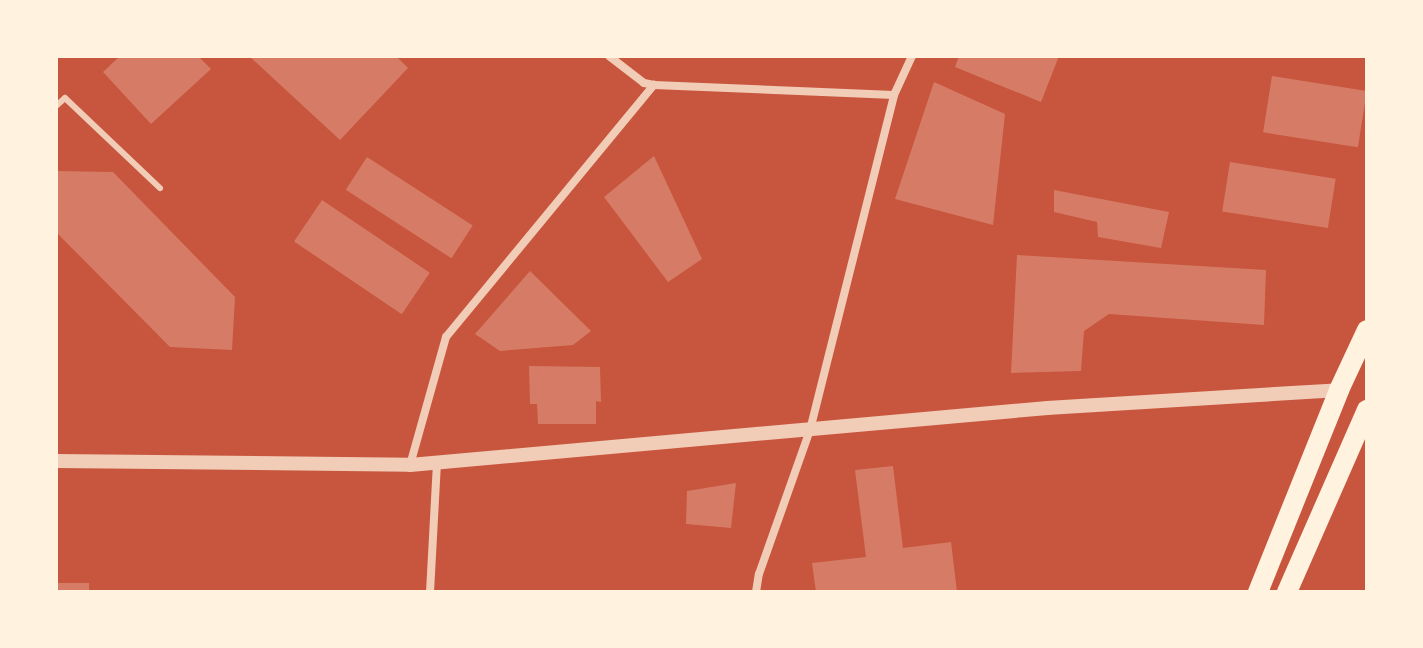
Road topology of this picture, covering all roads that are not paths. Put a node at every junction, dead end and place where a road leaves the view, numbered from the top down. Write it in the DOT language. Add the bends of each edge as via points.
graph roads {
  1 [pos="609,56"];
  2 [pos="912,56"];
  3 [pos="654,85"];
  4 [pos="894,95"];
  5 [pos="56,106"];
  6 [pos="160,188"];
  7 [pos="1367,330"];
  8 [pos="1339,390"];
  9 [pos="1367,410"];
  10 [pos="810,430"];
  11 [pos="56,461"];
  12 [pos="437,462"];
  13 [pos="410,465"];
  14 [pos="430,592"];
  15 [pos="756,592"];
  16 [pos="1258,592"];
  17 [pos="1287,592"];
  1 -- 3 [label="street"];
  2 -- 4 [label="street"];
  3 -- 4 [label="street"];
  3 -- 13 [label="street" via="446,337"];
  4 -- 10 [label="street"];
  5 -- 6 [label="lane" via="65,98"];
  7 -- 8 [label="main road"];
  8 -- 10 [label="street" via="1047,408"];
  8 -- 16 [label="main road"];
  9 -- 17 [label="main road"];
  10 -- 12 [label="street"];
  10 -- 15 [label="street"];
  11 -- 13 [label="street"];
  12 -- 13 [label="street"];
  12 -- 14 [label="street"];
}
